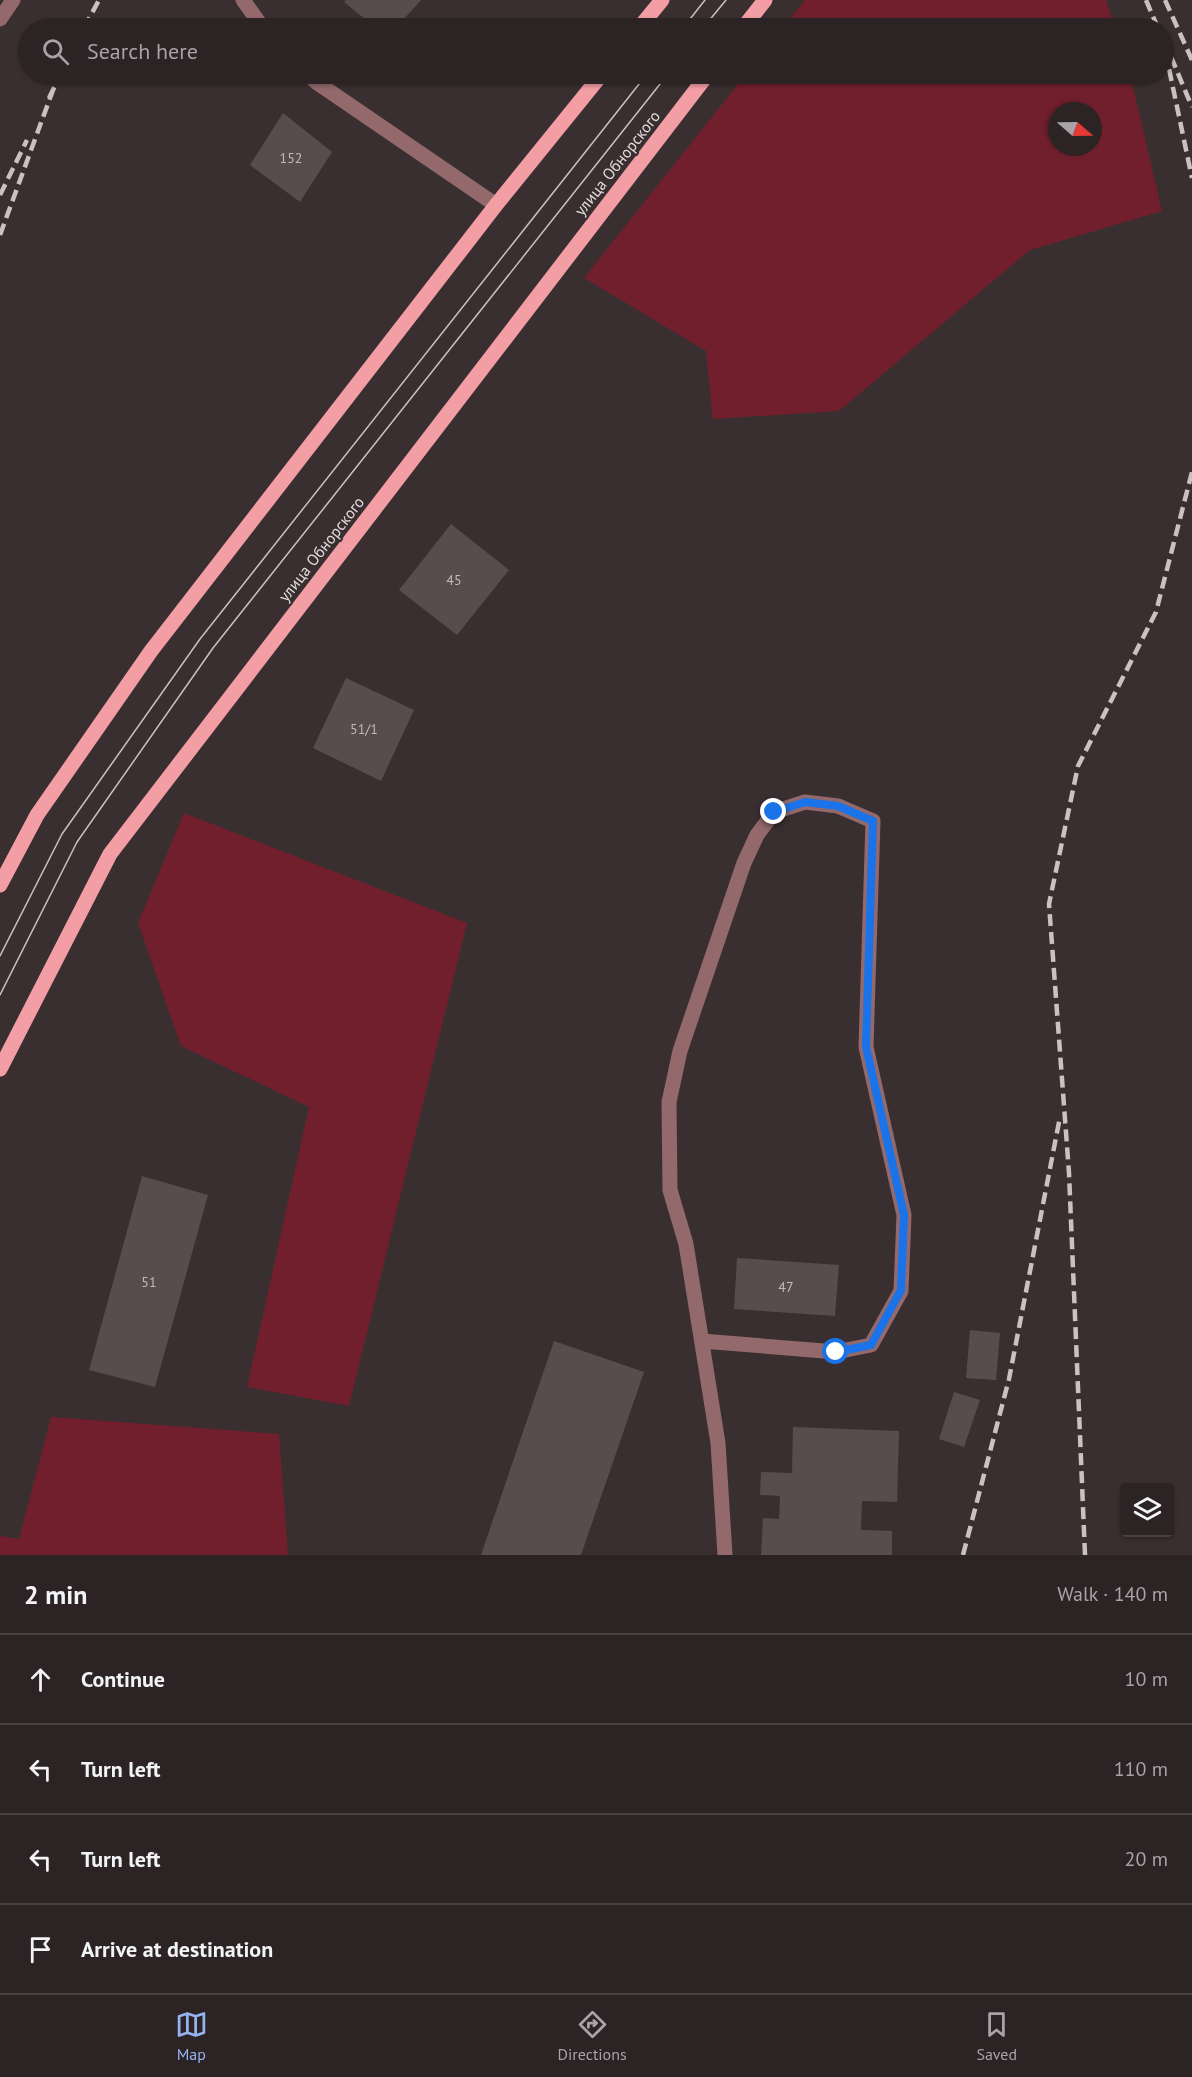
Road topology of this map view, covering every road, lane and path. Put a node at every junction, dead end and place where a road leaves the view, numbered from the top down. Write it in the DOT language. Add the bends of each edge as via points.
graph roads {
  1 [pos="13,0"];
  2 [pos="243,0"];
  3 [pos="662,0"];
  4 [pos="765,0"];
  5 [pos="256,18"];
  6 [pos="647,18"];
  7 [pos="751,18"];
  8 [pos="0,19"];
  9 [pos="319,84"];
  10 [pos="594,84"];
  11 [pos="700,84"];
  12 [pos="496,205"];
  13 [pos="0,885"];
  14 [pos="0,1070"];
  15 [pos="702,1341"];
  16 [pos="725,1555"];
  1 -- 8 [label="lane"];
  2 -- 5 [label="lane"];
  3 -- 6 [label="main road"];
  4 -- 7 [label="main road"];
  9 -- 12 [label="lane"];
  10 -- 12 [label="main road"];
  11 -- 14 [label="main road, улица Обнорского" via="110,854"];
  12 -- 13 [label="main road" via="151,651 37,815"];
  15 -- 15 [label="lane" via="686,1244 670,1190 669,1102 680,1051 757,835 774,812 805,802 838,806 873,821 866,1047 904,1215 901,1290 871,1345 836,1352"];
  15 -- 16 [label="lane" via="718,1443"];
}
